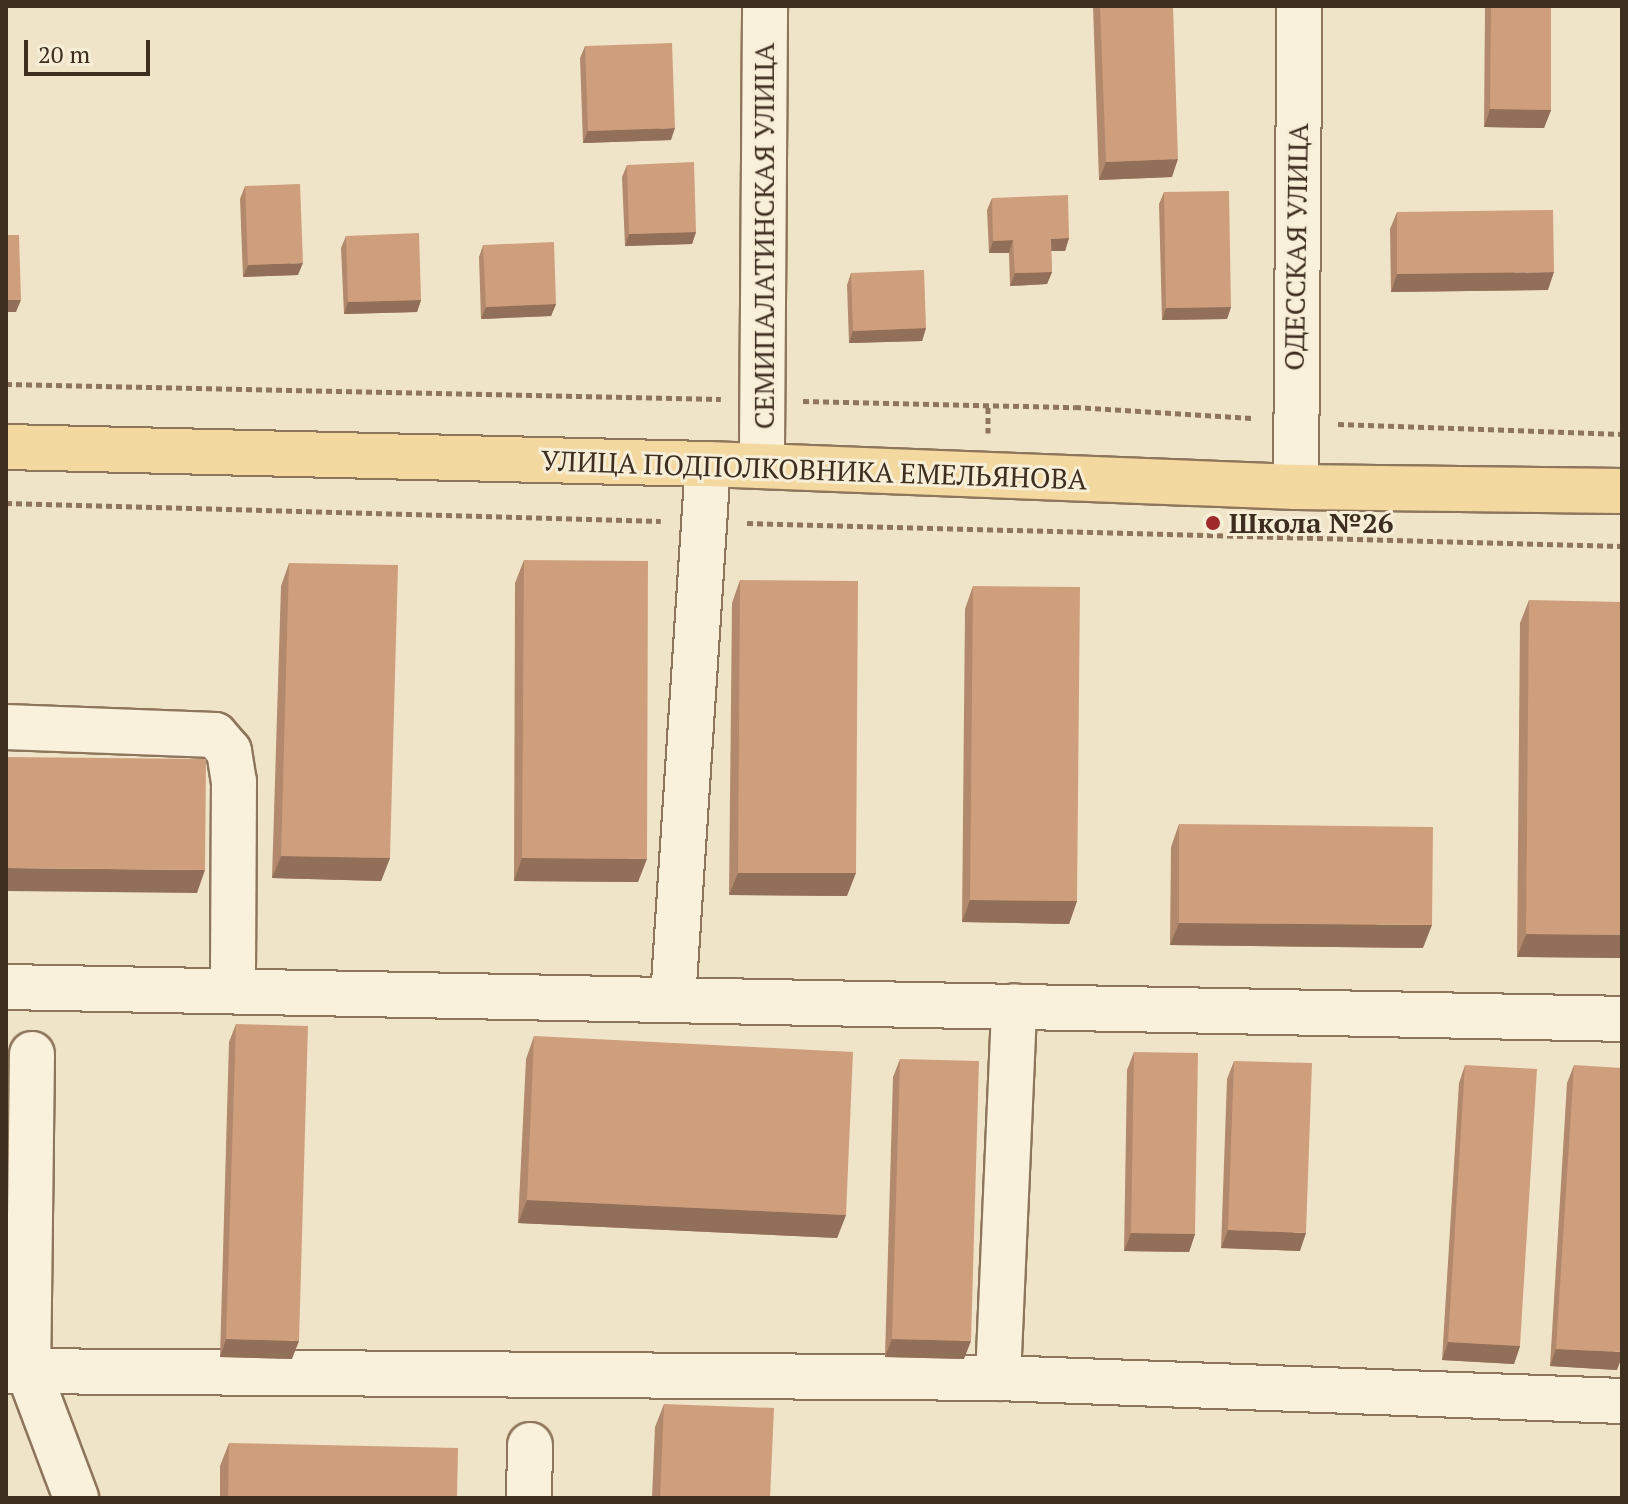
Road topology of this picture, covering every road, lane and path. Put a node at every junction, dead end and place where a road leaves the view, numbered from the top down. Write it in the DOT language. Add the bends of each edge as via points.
graph roads {
  1 [pos="765,6"];
  2 [pos="1299,6"];
  3 [pos="6,384"];
  4 [pos="763,400"];
  5 [pos="1295,421"];
  6 [pos="1622,434"];
  7 [pos="6,447"];
  8 [pos="708,464"];
  9 [pos="759,466"];
  10 [pos="1296,487"];
  11 [pos="1622,491"];
  12 [pos="6,503"];
  13 [pos="705,522"];
  14 [pos="1622,546"];
  15 [pos="6,727"];
  16 [pos="6,987"];
  17 [pos="233,991"];
  18 [pos="673,999"];
  19 [pos="1014,1006"];
  20 [pos="1622,1019"];
  21 [pos="32,1054"];
  22 [pos="17,1371"];
  23 [pos="998,1378"];
  24 [pos="1622,1401"];
  25 [pos="530,1445"];
  26 [pos="76,1498"];
  27 [pos="529,1498"];
  1 -- 4 [label="street, СЕМИПАЛАТИНСКАЯ УЛИЦА"];
  2 -- 5 [label="street, ОДЕССКАЯ УЛИЦА"];
  3 -- 4 [label="path"];
  4 -- 5 [label="path" via="1075,407"];
  4 -- 9 [label="street, СЕМИПАЛАТИНСКАЯ УЛИЦА"];
  5 -- 6 [label="path"];
  5 -- 10 [label="street, ОДЕССКАЯ УЛИЦА"];
  7 -- 8 [label="main road, УЛИЦА ПОДПОЛКОВНИКА ЕМЕЛЬЯНОВА"];
  8 -- 9 [label="main road, УЛИЦА ПОДПОЛКОВНИКА ЕМЕЛЬЯНОВА"];
  8 -- 13 [label="street"];
  9 -- 10 [label="main road, УЛИЦА ПОДПОЛКОВНИКА ЕМЕЛЬЯНОВА"];
  10 -- 11 [label="main road, УЛИЦА ПОДПОЛКОВНИКА ЕМЕЛЬЯНОВА"];
  12 -- 13 [label="path"];
  13 -- 14 [label="path"];
  13 -- 18 [label="street"];
  15 -- 17 [label="street" via="215,735 229,751 234,781"];
  16 -- 17 [label="street"];
  17 -- 18 [label="street"];
  18 -- 19 [label="street"];
  19 -- 20 [label="street"];
  19 -- 23 [label="street"];
  21 -- 22 [label="street"];
  22 -- 23 [label="street"];
  22 -- 26 [label="street"];
  23 -- 24 [label="street"];
  25 -- 27 [label="street"];
}
